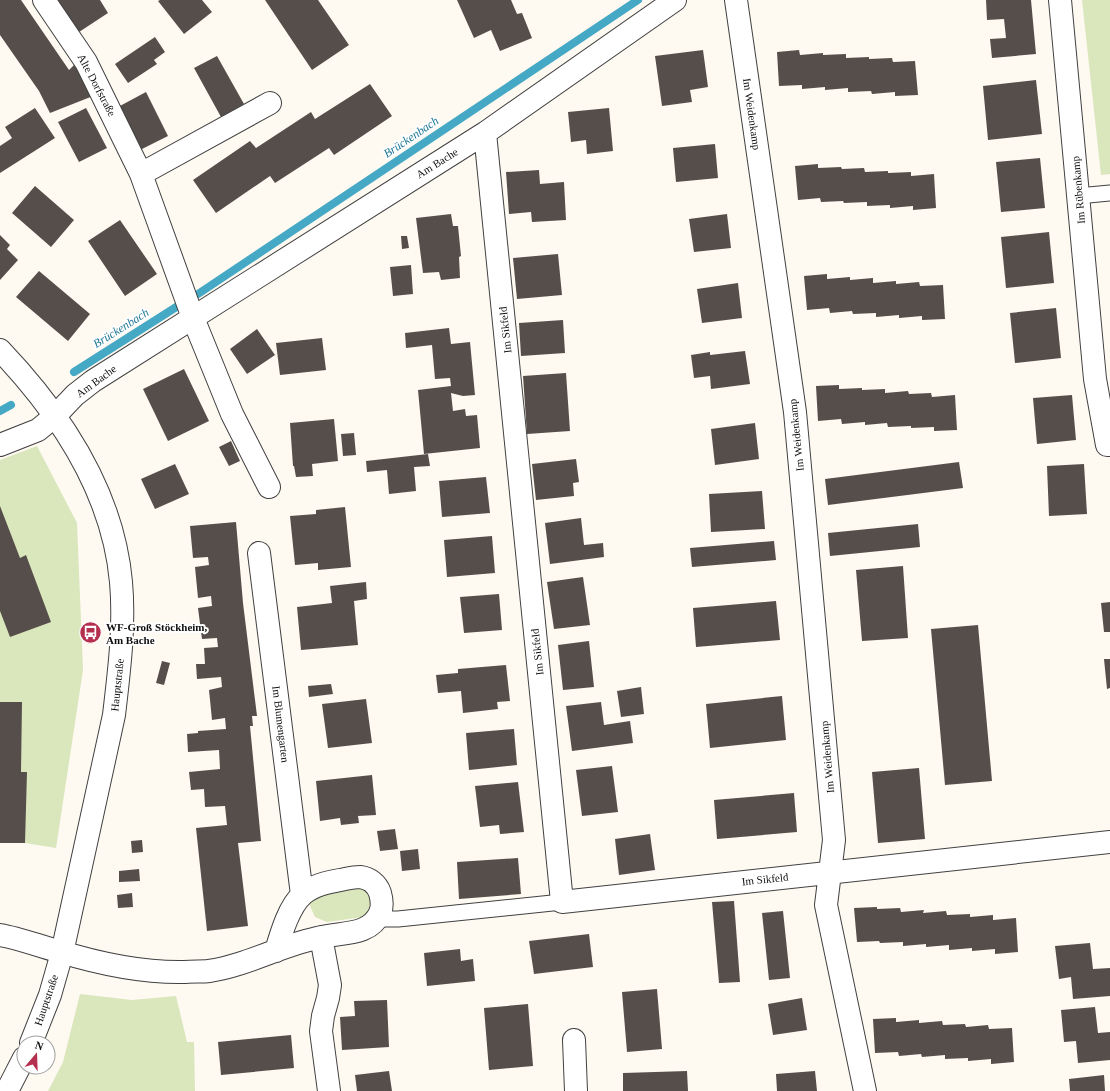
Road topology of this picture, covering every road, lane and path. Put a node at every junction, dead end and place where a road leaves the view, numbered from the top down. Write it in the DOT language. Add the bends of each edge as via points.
graph roads {
  1 [pos="44,0"];
  2 [pos="675,0"];
  3 [pos="736,0"];
  4 [pos="1060,0"];
  5 [pos="270,102"];
  6 [pos="485,133"];
  7 [pos="141,174"];
  8 [pos="1110,193"];
  9 [pos="1078,196"];
  10 [pos="193,318"];
  11 [pos="0,350"];
  12 [pos="1103,378"];
  13 [pos="56,416"];
  14 [pos="0,445"];
  15 [pos="1110,445"];
  16 [pos="269,487"];
  17 [pos="259,553"];
  18 [pos="1110,842"];
  19 [pos="831,872"];
  20 [pos="302,895"];
  21 [pos="562,902"];
  22 [pos="377,919"];
  23 [pos="0,935"];
  24 [pos="321,937"];
  25 [pos="276,951"];
  26 [pos="62,952"];
  27 [pos="34,1035"];
  28 [pos="574,1040"];
  29 [pos="16,1074"];
  30 [pos="7,1091"];
  31 [pos="329,1091"];
  32 [pos="576,1091"];
  33 [pos="865,1091"];
  1 -- 7 [label="street, Alte Dorfstraße" via="86,62"];
  2 -- 6 [label="street, Am Bache"];
  3 -- 19 [label="street, Im Weidenkamp" via="795,412 834,840"];
  4 -- 9 [label="street, Im Rübenkamp"];
  5 -- 7 [label="street"];
  6 -- 10 [label="street, Am Bache"];
  6 -- 21 [label="street, Im Sikfeld"];
  7 -- 10 [label="street, Alte Dorfstraße"];
  8 -- 9 [label="lane"];
  9 -- 12 [label="street, Im Rübenkamp"];
  10 -- 13 [label="street, Am Bache" via="93,381 75,395"];
  10 -- 16 [label="street" via="232,414"];
  11 -- 13 [label="street, Hauptstraße"];
  12 -- 15 [label="street, Im Rübenkamp" via="1106,445"];
  13 -- 14 [label="street, Am Bache" via="38,430"];
  13 -- 26 [label="street, Hauptstraße" via="89,471 102,499 118,555 122,583 119,677 114,715"];
  17 -- 20 [label="street, Im Blumengarten"];
  18 -- 19 [label="street"];
  19 -- 21 [label="street, Im Sikfeld"];
  19 -- 33 [label="street, Im Weidenkamp" via="826,905"];
  20 -- 22 [label="street" via="322,884 359,877 368,879 379,889 382,899 382,909"];
  20 -- 25 [label="street" via="287,919"];
  21 -- 22 [label="lane"];
  22 -- 24 [label="street" via="367,928"];
  23 -- 26 [label="street"];
  24 -- 25 [label="street"];
  24 -- 31 [label="street" via="330,985 321,1031"];
  25 -- 26 [label="street" via="240,964 209,971 170,972 108,965"];
  26 -- 27 [label="street, Hauptstraße" via="50,995"];
  28 -- 32 [label="street"];
  29 -- 30 [label="street"];
}
